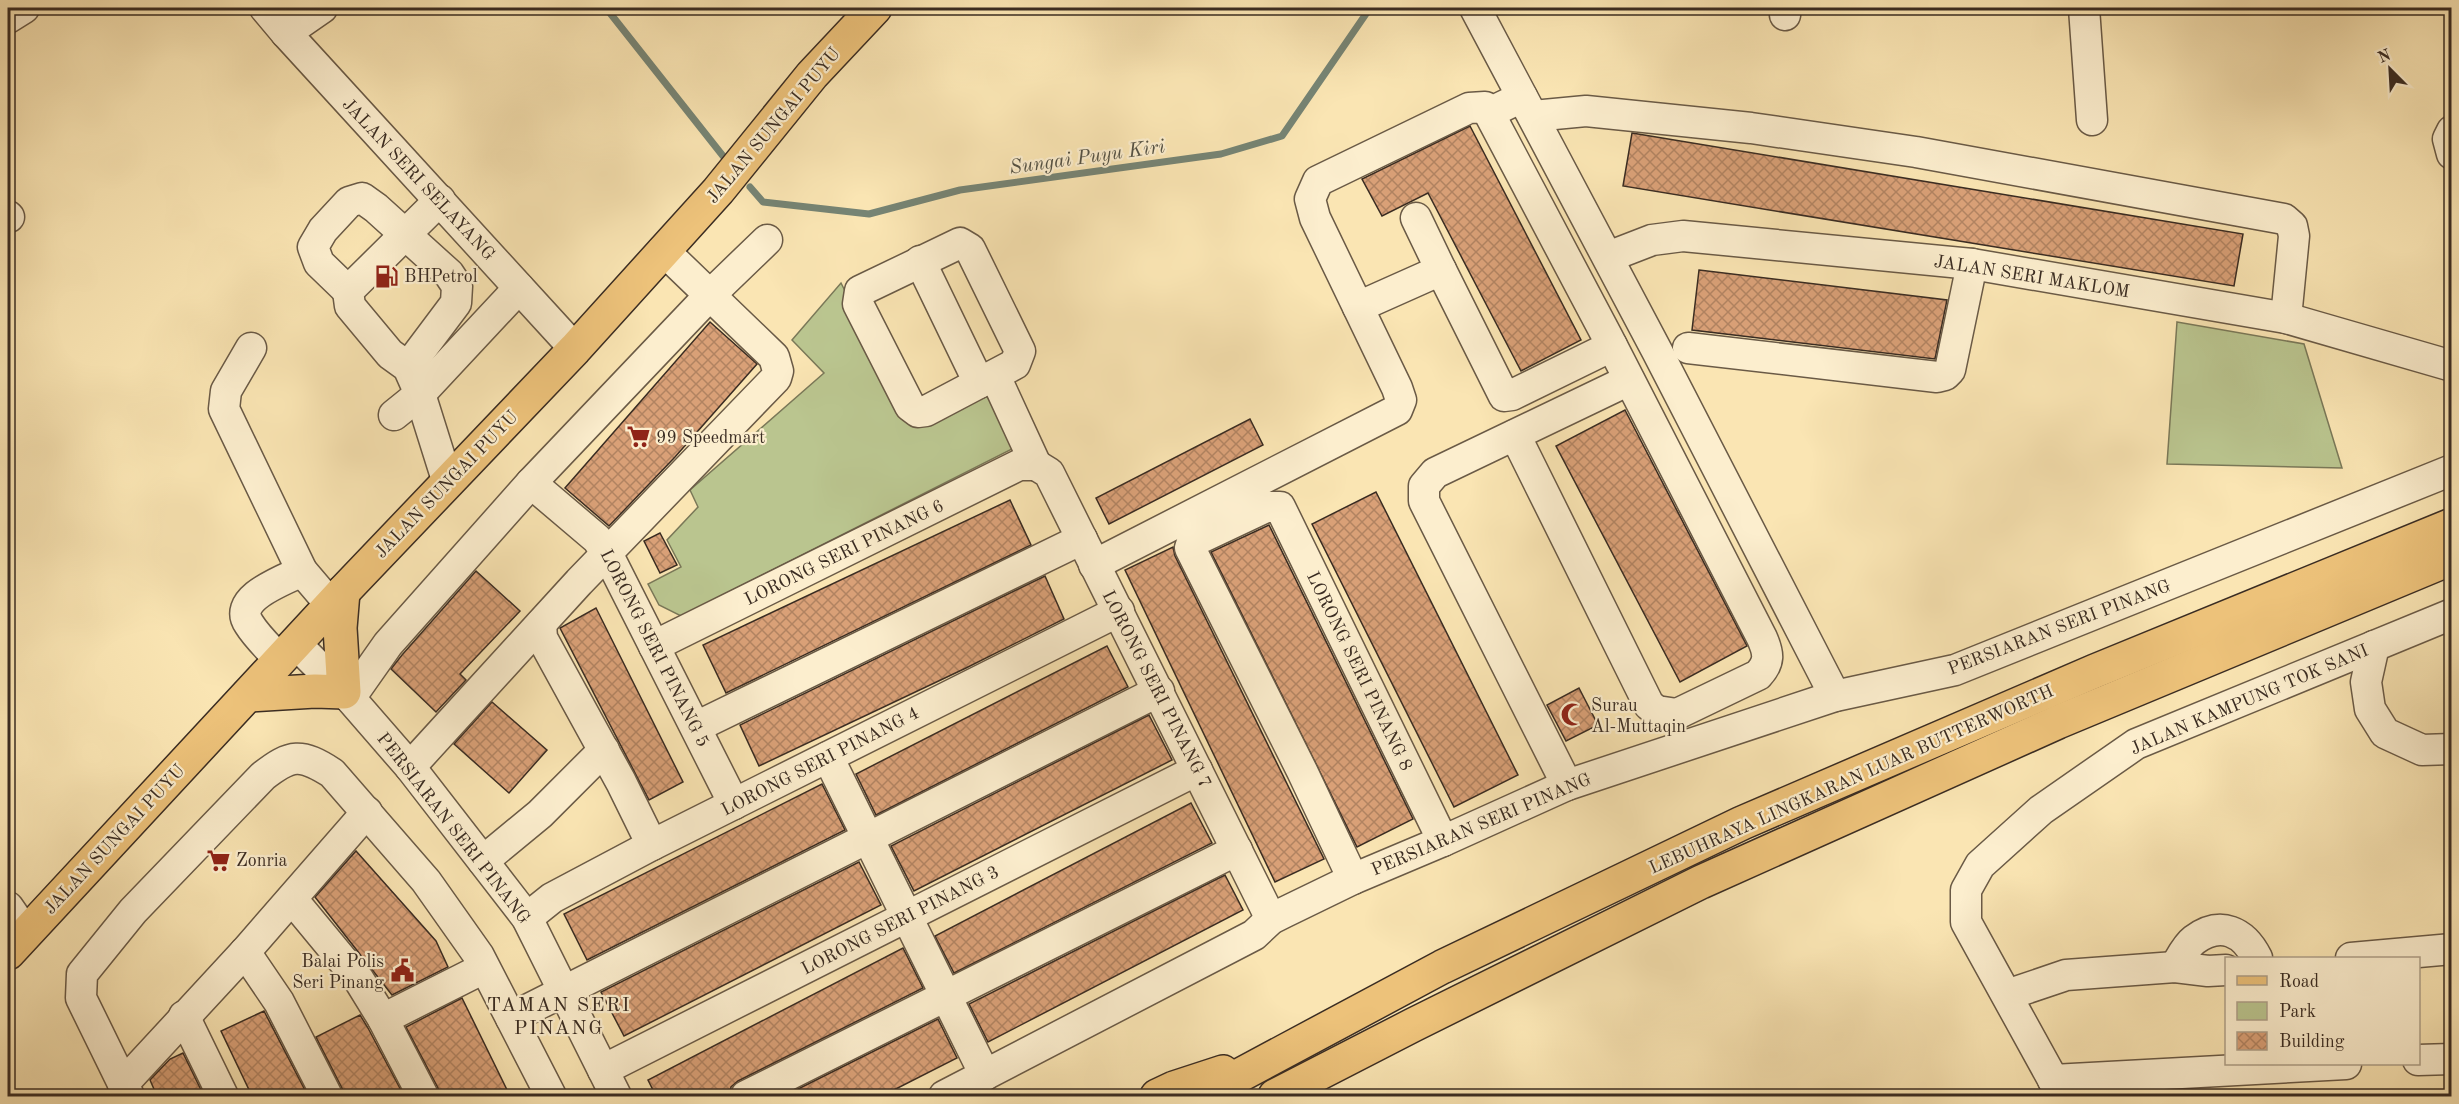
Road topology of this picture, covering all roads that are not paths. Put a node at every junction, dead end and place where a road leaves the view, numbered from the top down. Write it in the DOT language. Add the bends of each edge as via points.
graph roads {
  1 [pos="24,8"];
  2 [pos="265,8"];
  3 [pos="322,8"];
  4 [pos="875,8"];
  5 [pos="1475,8"];
  6 [pos="2084,8"];
  7 [pos="8,18"];
  8 [pos="286,33"];
  9 [pos="1527,107"];
  10 [pos="1489,113"];
  11 [pos="2092,120"];
  12 [pos="2451,131"];
  13 [pos="2451,154"];
  14 [pos="440,200"];
  15 [pos="1416,218"];
  16 [pos="405,234"];
  17 [pos="767,240"];
  18 [pos="663,250"];
  19 [pos="1608,257"];
  20 [pos="920,261"];
  21 [pos="1972,264"];
  22 [pos="1441,270"];
  23 [pos="519,288"];
  24 [pos="348,291"];
  25 [pos="709,296"];
  26 [pos="1358,307"];
  27 [pos="2286,318"];
  28 [pos="1612,346"];
  29 [pos="251,348"];
  30 [pos="575,348"];
  31 [pos="1688,348"];
  32 [pos="2451,366"];
  33 [pos="408,367"];
  34 [pos="987,380"];
  35 [pos="1629,380"];
  36 [pos="420,394"];
  37 [pos="394,415"];
  38 [pos="1515,435"];
  39 [pos="1036,465"];
  40 [pos="2451,470"];
  41 [pos="448,483"];
  42 [pos="531,483"];
  43 [pos="2451,525"];
  44 [pos="1088,552"];
  45 [pos="608,555"];
  46 [pos="2451,558"];
  47 [pos="302,571"];
  48 [pos="337,599"];
  49 [pos="1119,611"];
  50 [pos="2451,614"];
  51 [pos="542,624"];
  52 [pos="654,646"];
  53 [pos="2374,646"];
  54 [pos="288,652"];
  55 [pos="1159,691"];
  56 [pos="248,695"];
  57 [pos="347,695"];
  58 [pos="1835,696"];
  59 [pos="696,727"];
  60 [pos="2451,748"];
  61 [pos="604,750"];
  62 [pos="828,757"];
  63 [pos="410,767"];
  64 [pos="1197,770"];
  65 [pos="1567,785"];
  66 [pos="734,804"];
  67 [pos="367,812"];
  68 [pos="868,836"];
  69 [pos="1443,841"];
  70 [pos="651,846"];
  71 [pos="1237,850"];
  72 [pos="483,861"];
  73 [pos="1353,879"];
  74 [pos="292,899"];
  75 [pos="907,916"];
  76 [pos="527,918"];
  77 [pos="1271,919"];
  78 [pos="14,931"];
  79 [pos="2451,949"];
  80 [pos="245,952"];
  81 [pos="2256,957"];
  82 [pos="2362,957"];
  83 [pos="484,968"];
  84 [pos="2175,968"];
  85 [pos="2225,970"];
  86 [pos="563,993"];
  87 [pos="946,995"];
  88 [pos="2007,995"];
  89 [pos="184,1016"];
  90 [pos="511,1018"];
  91 [pos="383,1019"];
  92 [pos="1290,1049"];
  93 [pos="2451,1059"];
  94 [pos="2420,1060"];
  95 [pos="2336,1065"];
  96 [pos="603,1070"];
  97 [pos="985,1075"];
  98 [pos="2142,1085"];
  99 [pos="1297,1088"];
  100 [pos="2058,1088"];
  101 [pos="126,1090"];
  102 [pos="224,1096"];
  103 [pos="327,1096"];
  104 [pos="423,1096"];
  105 [pos="551,1096"];
  106 [pos="616,1096"];
  107 [pos="746,1096"];
  108 [pos="944,1096"];
  109 [pos="1157,1096"];
  110 [pos="1201,1096"];
  111 [pos="1275,1096"];
  1 -- 7 [label="street"];
  2 -- 8 [label="street, JALAN SERI SELAYANG"];
  3 -- 8 [label="street"];
  4 -- 18 [label="main road, JALAN SUNGAI PUYU" via="812,75 718,191"];
  5 -- 9 [label="street"];
  6 -- 11 [label="street"];
  8 -- 14 [label="street, JALAN SERI SELAYANG"];
  9 -- 10 [label="street"];
  9 -- 19 [label="street"];
  9 -- 27 [label="street" via="1751,128 1916,152 2284,219 2292,226 2294,236"];
  10 -- 26 [label="street" via="1485,107 1469,108 1318,181 1310,199 1315,219"];
  10 -- 28 [label="street"];
  12 -- 13 [label="street"];
  14 -- 16 [label="street"];
  14 -- 23 [label="street, JALAN SERI SELAYANG"];
  15 -- 22 [label="street"];
  16 -- 24 [label="street"];
  16 -- 24 [label="street" via="362,198 349,202 313,247 319,262"];
  16 -- 33 [label="street" via="457,286 456,303"];
  17 -- 25 [label="street"];
  18 -- 25 [label="street"];
  18 -- 30 [label="main road, JALAN SUNGAI PUYU"];
  19 -- 21 [label="street, JALAN SERI MAKLOM" via="1652,240 1683,236"];
  19 -- 58 [label="street"];
  20 -- 34 [label="street, LORONG SERI PINANG 7"];
  20 -- 34 [label="street" via="960,243 970,249 1020,351 1015,364"];
  20 -- 34 [label="street" via="860,291 858,304 910,406 918,412 926,411"];
  21 -- 27 [label="street, JALAN SERI MAKLOM"];
  21 -- 31 [label="street" via="1950,370 1945,375"];
  22 -- 26 [label="street"];
  22 -- 28 [label="street" via="1504,396"];
  23 -- 30 [label="street, JALAN SERI SELAYANG"];
  23 -- 36 [label="street"];
  24 -- 33 [label="street" via="350,306 390,354"];
  25 -- 42 [label="street"];
  25 -- 45 [label="street" via="774,357 776,378"];
  26 -- 44 [label="street" via="1397,388 1401,400 1397,410"];
  27 -- 32 [label="street, JALAN SERI MAKLOM"];
  28 -- 35 [label="street"];
  29 -- 47 [label="street" via="226,391 224,409"];
  30 -- 41 [label="main road, JALAN SUNGAI PUYU"];
  33 -- 36 [label="street"];
  34 -- 39 [label="street, LORONG SERI PINANG 7"];
  35 -- 38 [label="street"];
  35 -- 38 [label="street" via="1768,653 1767,666 1748,680 1677,714 1657,711 1649,705"];
  36 -- 37 [label="street"];
  36 -- 41 [label="street"];
  38 -- 65 [label="street" via="1435,473 1424,486 1424,501"];
  39 -- 44 [label="street, LORONG SERI PINANG 7" via="1049,473"];
  39 -- 52 [label="street, LORONG SERI PINANG 6" via="1019,465"];
  40 -- 58 [label="street, PERSIARAN SERI PINANG" via="1955,670"];
  41 -- 48 [label="main road, JALAN SUNGAI PUYU"];
  42 -- 45 [label="street, LORONG SERI PINANG 5" via="597,539"];
  42 -- 57 [label="street"];
  43 -- 92 [label="main road, LEBUHRAYA LINGKARAN LUAR BUTTERWORTH" via="2095,671 1742,823 1442,967"];
  44 -- 49 [label="street, LORONG SERI PINANG 7"];
  44 -- 59 [label="street"];
  45 -- 51 [label="street"];
  45 -- 52 [label="street, LORONG SERI PINANG 5"];
  46 -- 99 [label="main road, LEBUHRAYA LINGKARAN LUAR BUTTERWORTH" via="2058,722 1701,882 1413,1025"];
  47 -- 48 [label="street"];
  47 -- 54 [label="street, PERSIARAN SERI PINANG" via="252,597 245,612 247,623"];
  48 -- 54 [label="main road, JALAN SUNGAI PUYU"];
  48 -- 57 [label="main road"];
  49 -- 55 [label="street, LORONG SERI PINANG 7"];
  49 -- 62 [label="street, LORONG SERI PINANG 4"];
  50 -- 53 [label="street, JALAN KAMPUNG TOK SANI"];
  51 -- 61 [label="street" via="542,638"];
  51 -- 63 [label="street"];
  52 -- 59 [label="street, LORONG SERI PINANG 5"];
  53 -- 60 [label="street" via="2366,682 2370,710 2385,733 2422,750"];
  53 -- 88 [label="street, JALAN KAMPUNG TOK SANI" via="2136,744 2041,810 1980,864 1966,890 1966,922"];
  54 -- 56 [label="main road, JALAN SUNGAI PUYU"];
  54 -- 57 [label="street, PERSIARAN SERI PINANG"];
  55 -- 64 [label="street, LORONG SERI PINANG 7"];
  55 -- 68 [label="street"];
  56 -- 57 [label="main road" via="315,691"];
  56 -- 78 [label="main road, JALAN SUNGAI PUYU"];
  57 -- 63 [label="street, PERSIARAN SERI PINANG"];
  58 -- 65 [label="street, PERSIARAN SERI PINANG"];
  59 -- 66 [label="street, LORONG SERI PINANG 5"];
  61 -- 70 [label="street"];
  61 -- 72 [label="street" via="540,814"];
  62 -- 66 [label="street, LORONG SERI PINANG 4"];
  62 -- 68 [label="street"];
  63 -- 72 [label="street, PERSIARAN SERI PINANG"];
  64 -- 71 [label="street, LORONG SERI PINANG 7"];
  64 -- 75 [label="street, LORONG SERI PINANG 3"];
  65 -- 69 [label="street, PERSIARAN SERI PINANG"];
  66 -- 70 [label="street, LORONG SERI PINANG 4"];
  67 -- 74 [label="street"];
  67 -- 83 [label="street" via="426,881"];
  67 -- 101 [label="street" via="332,773 315,762 299,758 281,762 133,911 82,974 81,998"];
  68 -- 75 [label="street"];
  68 -- 86 [label="street"];
  69 -- 73 [label="street, PERSIARAN SERI PINANG"];
  69 -- 73 [label="street, LORONG SERI PINANG 8" via="1280,507 1272,506 1192,542 1190,548"];
  70 -- 76 [label="street, LORONG SERI PINANG 4" via="552,898"];
  71 -- 77 [label="street, LORONG SERI PINANG 7"];
  71 -- 87 [label="street"];
  72 -- 76 [label="street, PERSIARAN SERI PINANG"];
  73 -- 77 [label="street, PERSIARAN SERI PINANG"];
  74 -- 80 [label="street"];
  74 -- 91 [label="street" via="359,980"];
  75 -- 87 [label="street"];
  75 -- 96 [label="street, LORONG SERI PINANG 3"];
  76 -- 86 [label="street, PERSIARAN SERI PINANG"];
  77 -- 97 [label="street, PERSIARAN SERI PINANG" via="1254,935"];
  79 -- 82 [label="street"];
  80 -- 89 [label="street"];
  80 -- 103 [label="street" via="279,1002"];
  81 -- 84 [label="street" via="2250,944 2234,931 2219,930 2193,941"];
  83 -- 90 [label="street"];
  83 -- 91 [label="street"];
  84 -- 85 [label="street"];
  84 -- 88 [label="street" via="2066,975"];
  86 -- 90 [label="street"];
  86 -- 96 [label="street, PERSIARAN SERI PINANG"];
  87 -- 97 [label="street"];
  87 -- 107 [label="street"];
  88 -- 100 [label="street, JALAN KAMPUNG TOK SANI"];
  89 -- 101 [label="street"];
  89 -- 102 [label="street"];
  90 -- 105 [label="street"];
  91 -- 104 [label="street"];
  92 -- 109 [label="main road"];
  92 -- 110 [label="main road, LEBUHRAYA LINGKARAN LUAR BUTTERWORTH"];
  93 -- 94 [label="street"];
  95 -- 98 [label="street"];
  96 -- 106 [label="street, PERSIARAN SERI PINANG"];
  97 -- 108 [label="street, PERSIARAN SERI PINANG"];
  98 -- 100 [label="street"];
  99 -- 111 [label="main road, LEBUHRAYA LINGKARAN LUAR BUTTERWORTH"];
}
